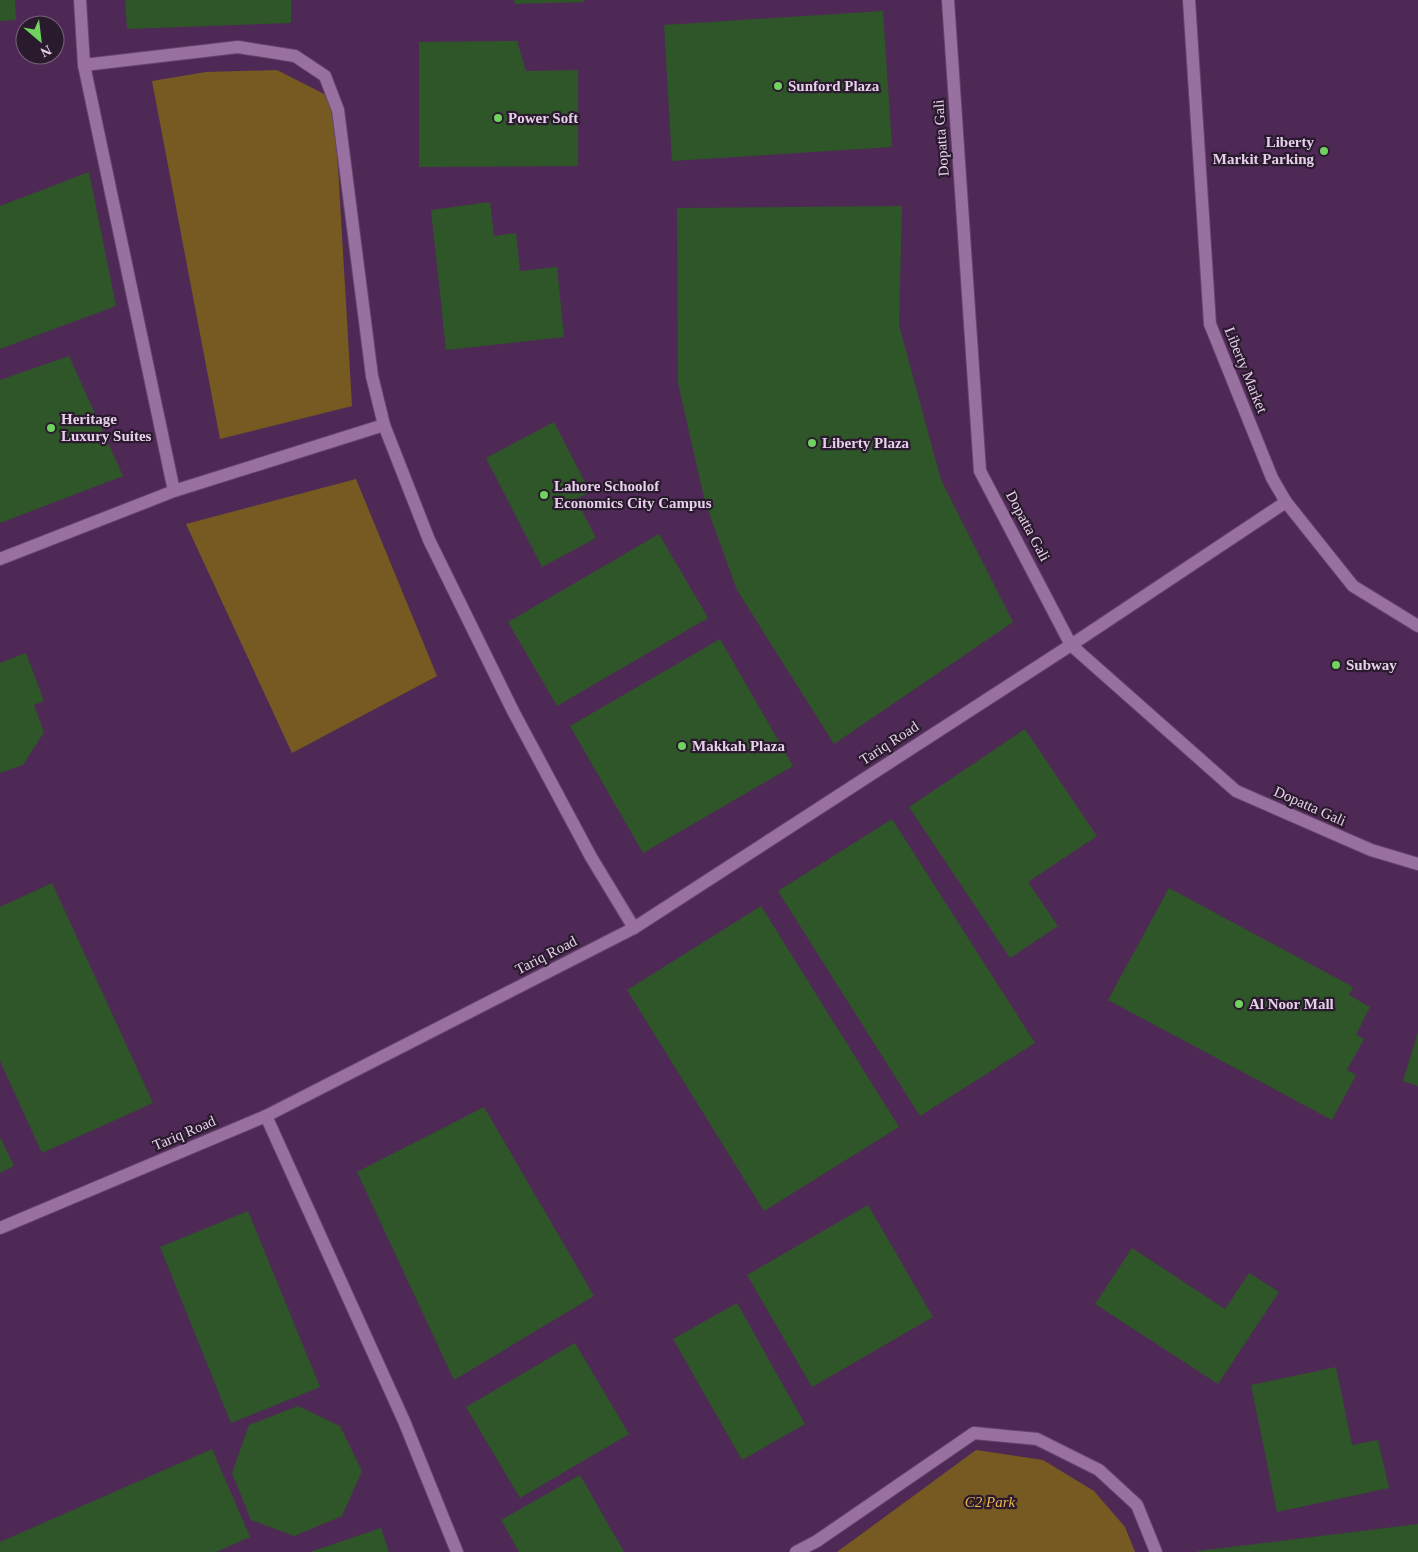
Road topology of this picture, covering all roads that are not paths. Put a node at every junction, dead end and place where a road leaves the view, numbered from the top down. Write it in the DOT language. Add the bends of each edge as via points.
graph roads {
  1 [pos="80,0"];
  2 [pos="948,0"];
  3 [pos="1188,0"];
  4 [pos="84,65"];
  5 [pos="384,425"];
  6 [pos="174,491"];
  7 [pos="1286,502"];
  8 [pos="0,559"];
  9 [pos="1418,626"];
  10 [pos="1071,645"];
  11 [pos="1418,864"];
  12 [pos="634,928"];
  13 [pos="266,1116"];
  14 [pos="0,1228"];
  15 [pos="457,1552"];
  16 [pos="796,1552"];
  17 [pos="1156,1552"];
  1 -- 4 [label="street"];
  2 -- 10 [label="street, Dopatta Gali" via="980,471"];
  3 -- 7 [label="street, Liberty Market" via="1210,324 1272,478"];
  4 -- 5 [label="street" via="238,48 295,56 325,76 338,110 372,376"];
  4 -- 6 [label="street"];
  5 -- 6 [label="street"];
  5 -- 12 [label="street" via="429,540 509,703 591,857"];
  6 -- 8 [label="street"];
  7 -- 9 [label="street, Liberty Market" via="1353,586"];
  7 -- 10 [label="street, Tariq Road"];
  10 -- 11 [label="street, Dopatta Gali" via="1236,791 1371,850"];
  10 -- 12 [label="street, Tariq Road"];
  12 -- 13 [label="street, Tariq Road"];
  13 -- 14 [label="street, Tariq Road"];
  13 -- 15 [label="street" via="404,1421"];
  16 -- 17 [label="street" via="817,1541 974,1433 1037,1439 1099,1470 1137,1505"];
}
